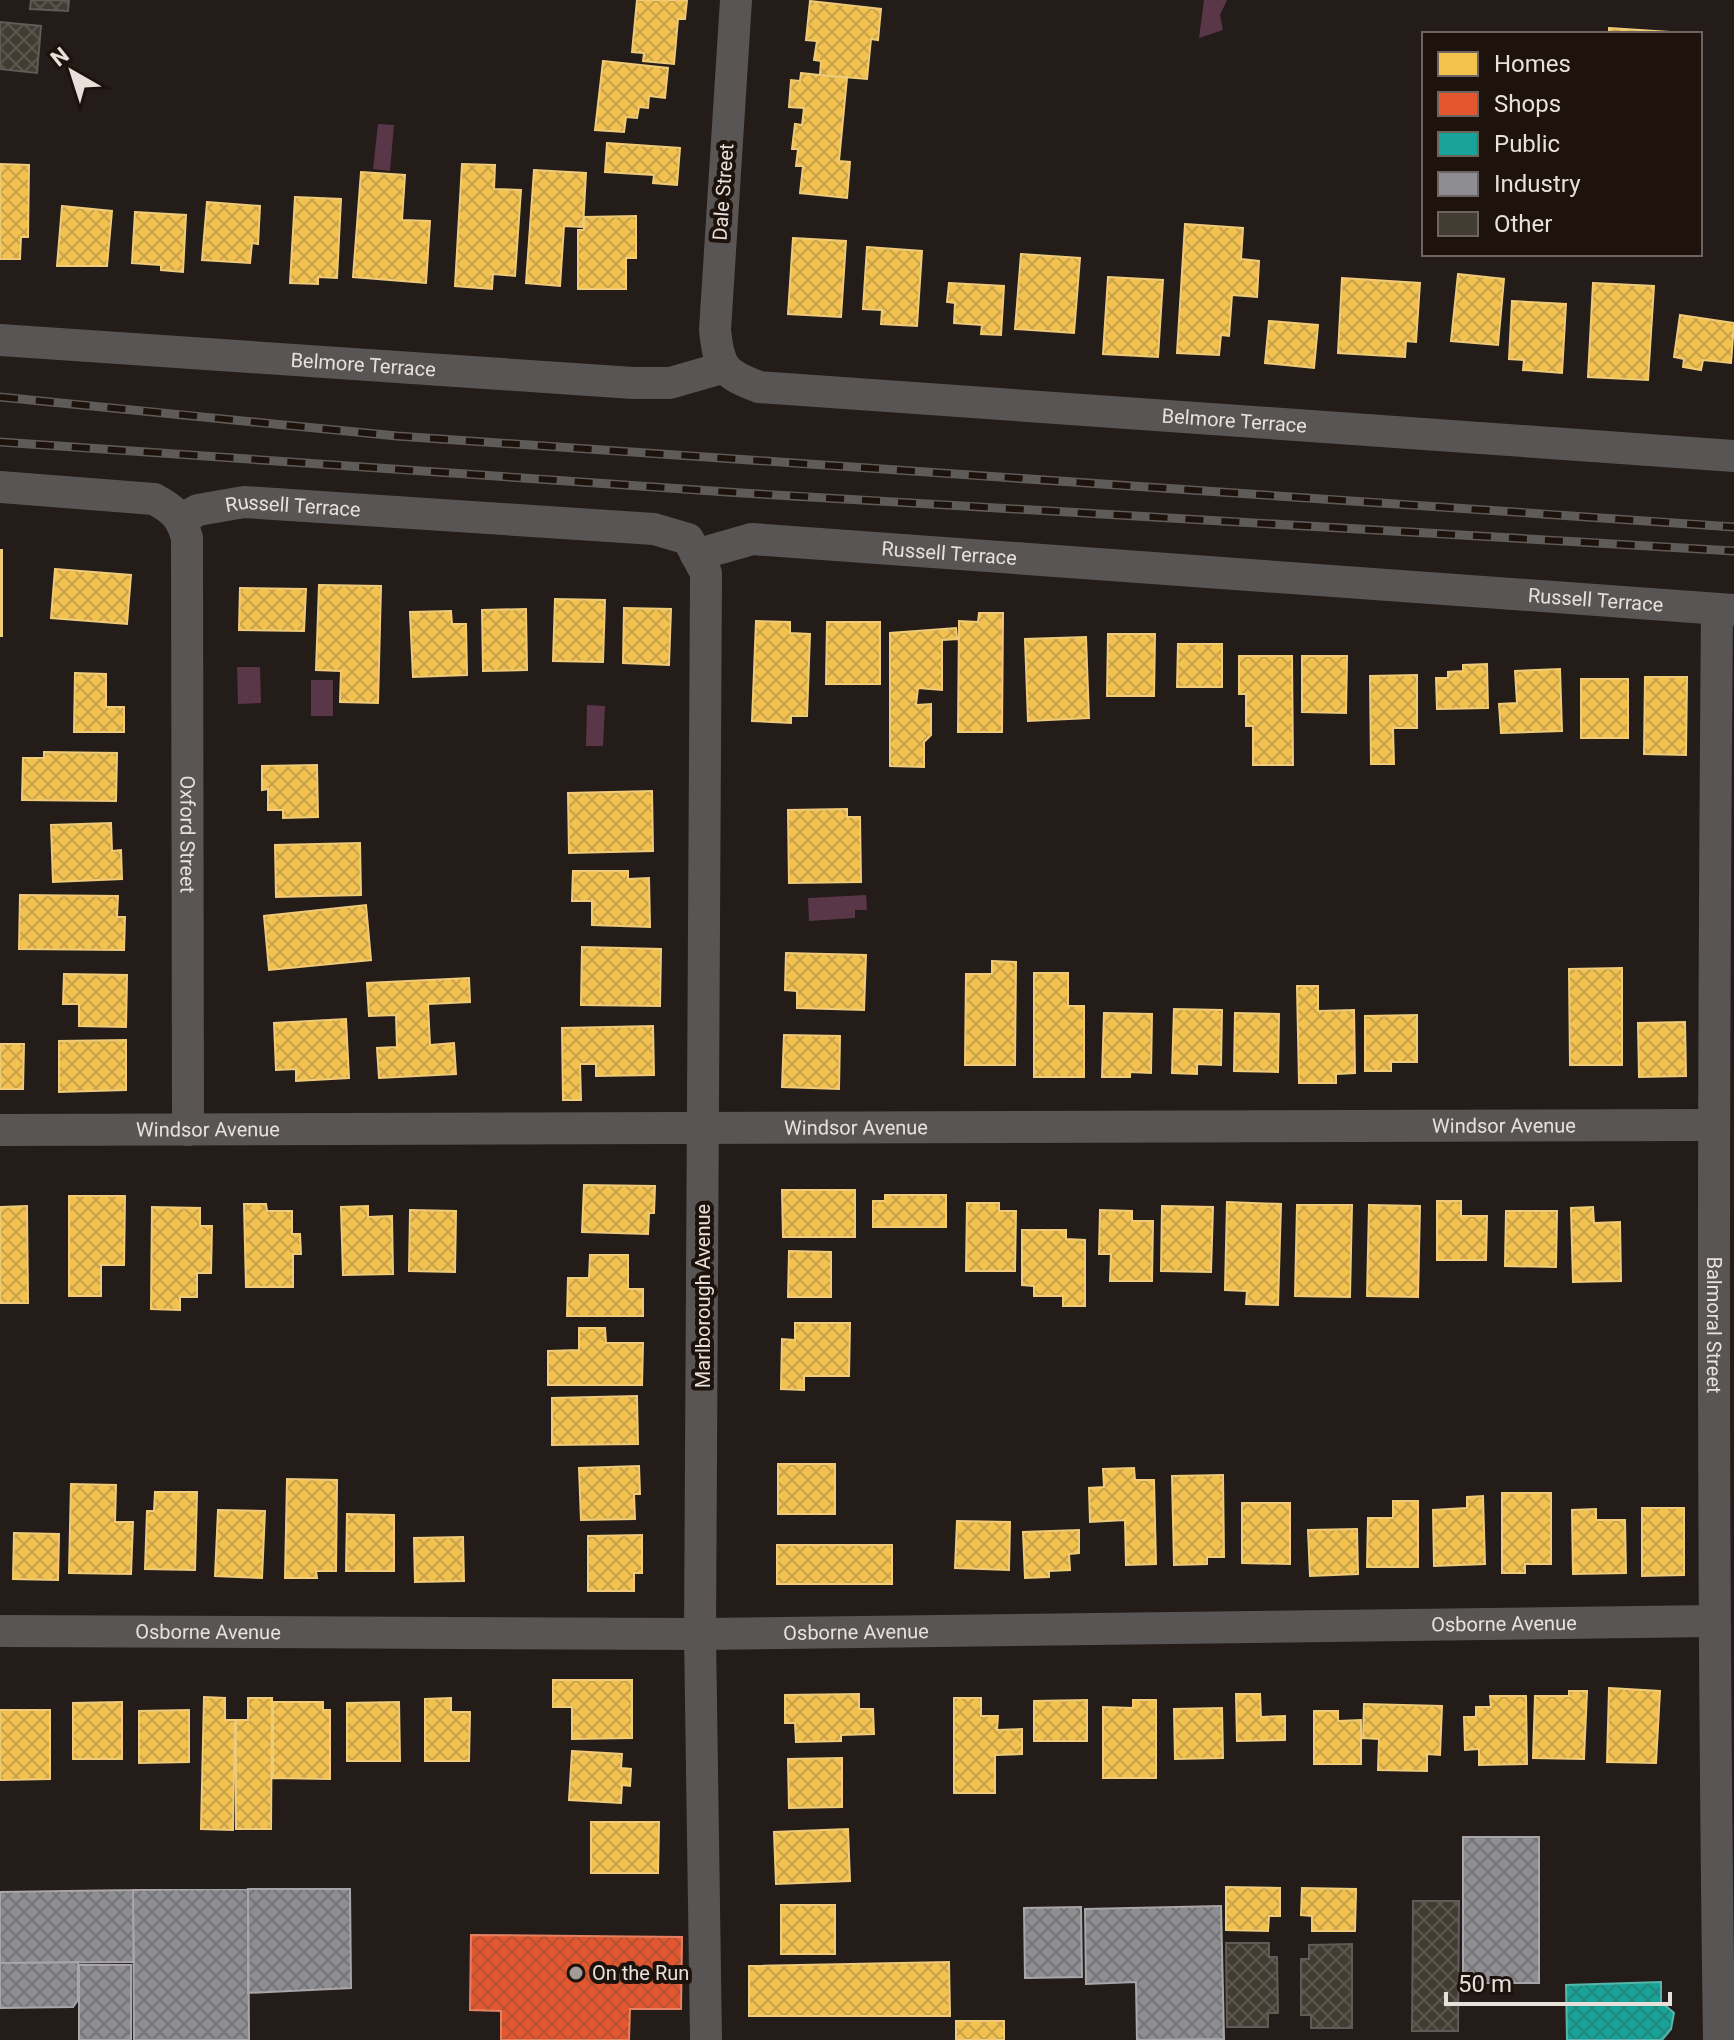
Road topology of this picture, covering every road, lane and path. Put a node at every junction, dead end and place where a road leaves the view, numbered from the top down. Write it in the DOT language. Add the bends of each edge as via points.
graph roads {
  1 [pos="736,0"];
  2 [pos="0,340"];
  3 [pos="728,373"];
  4 [pos="1734,456"];
  5 [pos="0,487"];
  6 [pos="184,528"];
  7 [pos="696,555"];
  8 [pos="1725,610"];
  9 [pos="1711,1125"];
  10 [pos="0,1130"];
  11 [pos="188,1130"];
  12 [pos="704,1130"];
  13 [pos="1713,1621"];
  14 [pos="0,1631"];
  15 [pos="700,1634"];
  16 [pos="706,2040"];
  17 [pos="1719,2040"];
  1 -- 3 [label="street, Dale Street" via="715,330"];
  2 -- 3 [label="street, Belmore Terrace" via="633,383"];
  3 -- 4 [label="street, Belmore Terrace" via="759,387"];
  5 -- 6 [label="street" via="154,499 171,507"];
  6 -- 7 [label="street, Russell Terrace" via="212,506 244,502 654,529 688,539"];
  6 -- 11 [label="street, Oxford Street"];
  7 -- 8 [label="street, Russell Terrace" via="752,539"];
  7 -- 12 [label="street, Marlborough Avenue" via="706,573"];
  8 -- 9 [label="street, Balmoral Street"];
  9 -- 12 [label="street, Windsor Avenue"];
  9 -- 13 [label="street, Balmoral Street"];
  10 -- 11 [label="street, Windsor Avenue"];
  11 -- 12 [label="street, Windsor Avenue"];
  12 -- 15 [label="street, Marlborough Avenue"];
  13 -- 15 [label="street, Osborne Avenue"];
  13 -- 17 [label="street, Balmoral Street"];
  14 -- 15 [label="street, Osborne Avenue"];
  15 -- 16 [label="street, Marlborough Avenue"];
}
